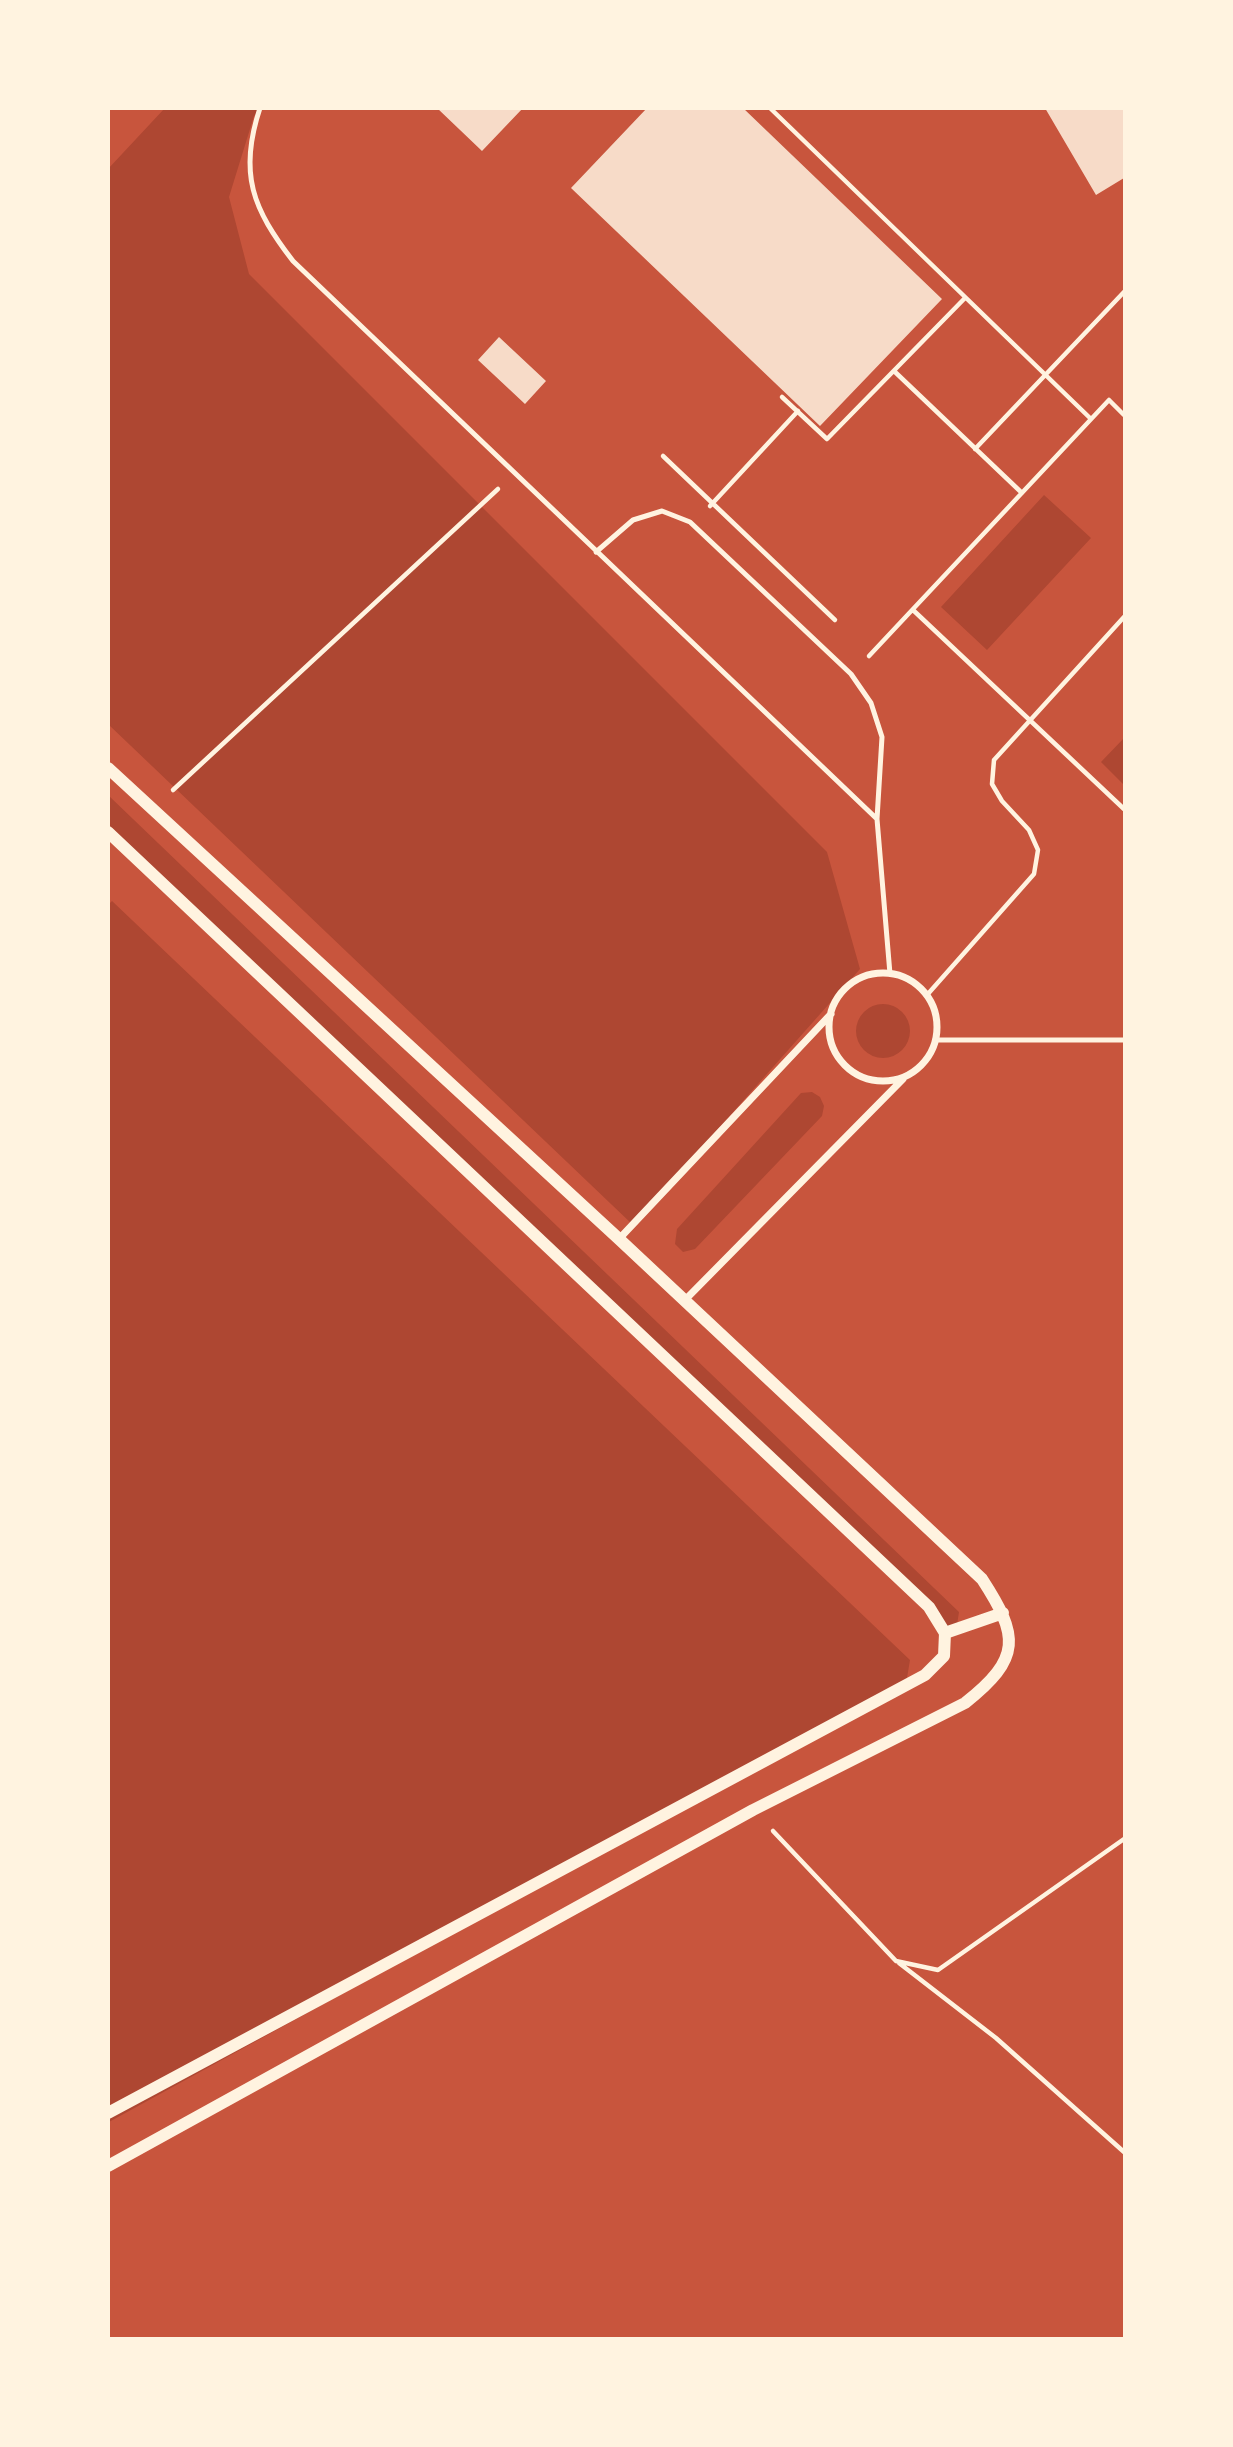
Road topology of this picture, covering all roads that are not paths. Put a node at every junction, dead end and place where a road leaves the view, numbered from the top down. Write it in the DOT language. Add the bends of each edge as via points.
graph roads {
  1 [pos="260,108"];
  2 [pos="596,552"];
  3 [pos="108,768"];
  4 [pos="877,819"];
  5 [pos="108,832"];
  6 [pos="890,974"];
  7 [pos="831,1014"];
  8 [pos="935,1040"];
  9 [pos="1125,1040"];
  10 [pos="907,1075"];
  11 [pos="619,1239"];
  12 [pos="685,1300"];
  13 [pos="1003,1613"];
  14 [pos="945,1633"];
  15 [pos="108,2113"];
  16 [pos="108,2166"];
  1 -- 2 [label="lane" via="250,146 251,185 266,226 293,261"];
  2 -- 4 [label="lane"];
  2 -- 4 [label="lane" via="633,520 662,511 691,522 851,674 871,703 882,737"];
  3 -- 11 [label="street"];
  4 -- 6 [label="lane"];
  5 -- 14 [label="street" via="929,1607"];
  6 -- 7 [label="street" via="852,983 838,997"];
  6 -- 8 [label="street" via="913,982 927,995 935,1012"];
  7 -- 10 [label="street" via="831,1041 853,1072 879,1080"];
  7 -- 11 [label="street"];
  8 -- 9 [label="lane"];
  8 -- 10 [label="street" via="922,1064"];
  10 -- 12 [label="street"];
  11 -- 12 [label="street"];
  12 -- 13 [label="street" via="982,1578"];
  13 -- 14 [label="street"];
  13 -- 16 [label="street" via="1010,1639 1006,1659 990,1683 965,1703 753,1810"];
  14 -- 15 [label="street" via="944,1656 925,1675"];
}
